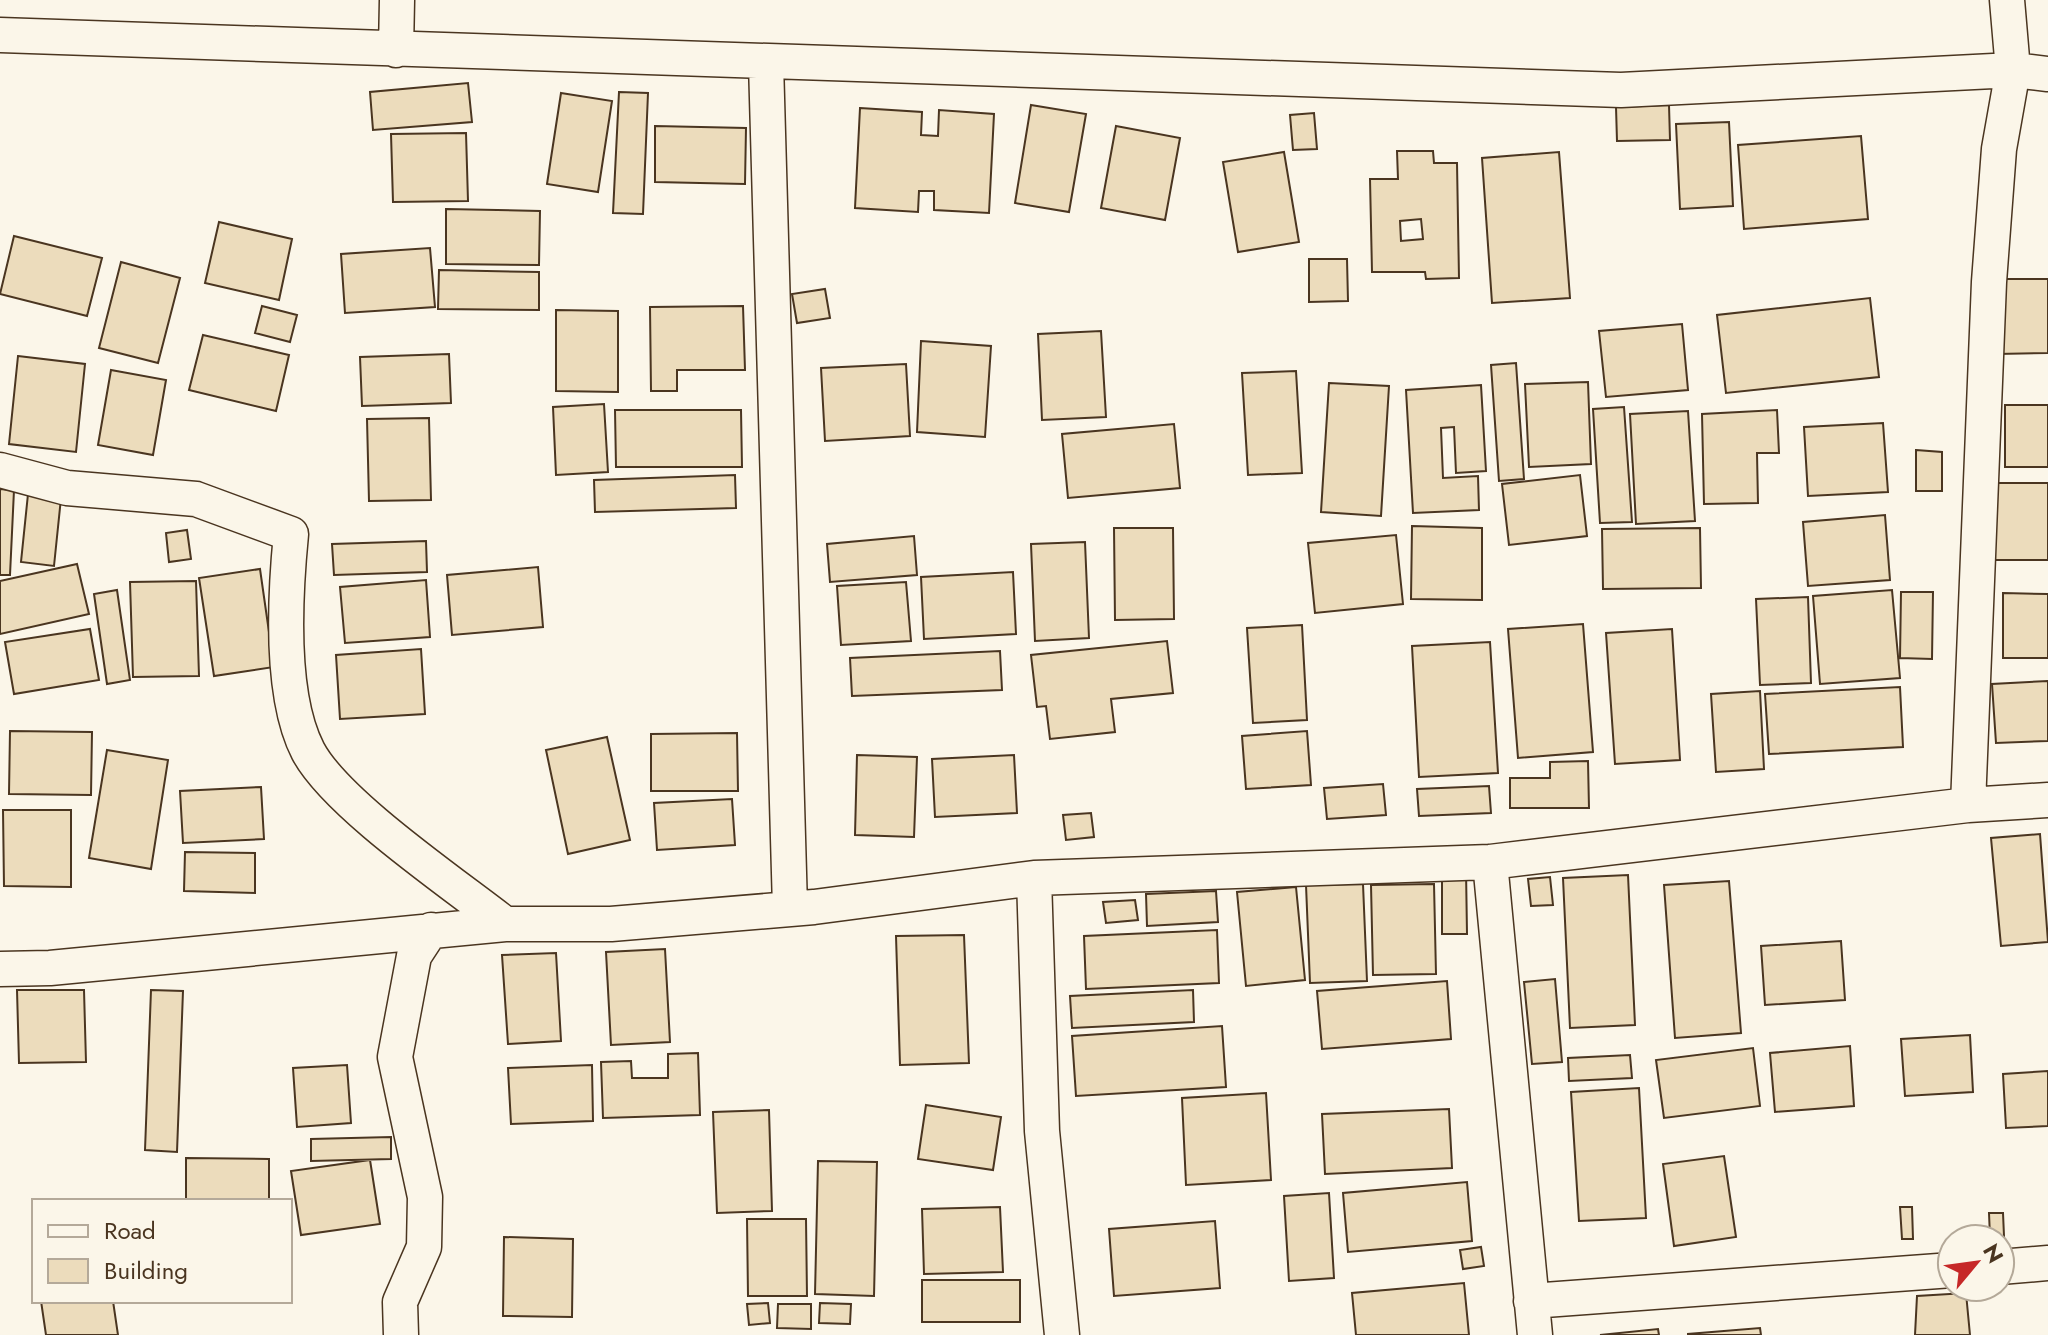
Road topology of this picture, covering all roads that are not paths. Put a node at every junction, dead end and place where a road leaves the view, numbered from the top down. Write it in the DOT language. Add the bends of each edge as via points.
graph roads {
  1 [pos="397,0"];
  2 [pos="2007,0"];
  3 [pos="0,35"];
  4 [pos="396,50"];
  5 [pos="766,63"];
  6 [pos="2013,70"];
  7 [pos="2048,74"];
  8 [pos="0,470"];
  9 [pos="2048,800"];
  10 [pos="1968,805"];
  11 [pos="1490,862"];
  12 [pos="1034,878"];
  13 [pos="790,908"];
  14 [pos="505,924"];
  15 [pos="431,930"];
  16 [pos="0,969"];
  17 [pos="2048,1263"];
  18 [pos="2016,1266"];
  19 [pos="1936,1271"];
  20 [pos="1531,1301"];
  21 [pos="401,1335"];
  22 [pos="1062,1335"];
  23 [pos="1535,1335"];
  1 -- 4 [label="street"];
  2 -- 6 [label="street"];
  3 -- 4 [label="street"];
  4 -- 5 [label="street"];
  5 -- 6 [label="street" via="1621,90"];
  5 -- 13 [label="street"];
  6 -- 7 [label="street"];
  6 -- 10 [label="street" via="1999,149 1989,282"];
  8 -- 14 [label="street" via="67,488 196,499 291,534 287,640 296,721 309,752 328,778 392,835"];
  9 -- 10 [label="street"];
  10 -- 11 [label="street"];
  11 -- 12 [label="street"];
  11 -- 20 [label="street"];
  12 -- 13 [label="street"];
  12 -- 22 [label="street" via="1042,1131"];
  13 -- 14 [label="street" via="611,924"];
  14 -- 15 [label="street"];
  15 -- 16 [label="street"];
  15 -- 21 [label="street" via="414,956 395,1057 425,1197 424,1247 400,1302"];
  17 -- 18 [label="street"];
  19 -- 20 [label="street"];
  20 -- 23 [label="street"];
}
